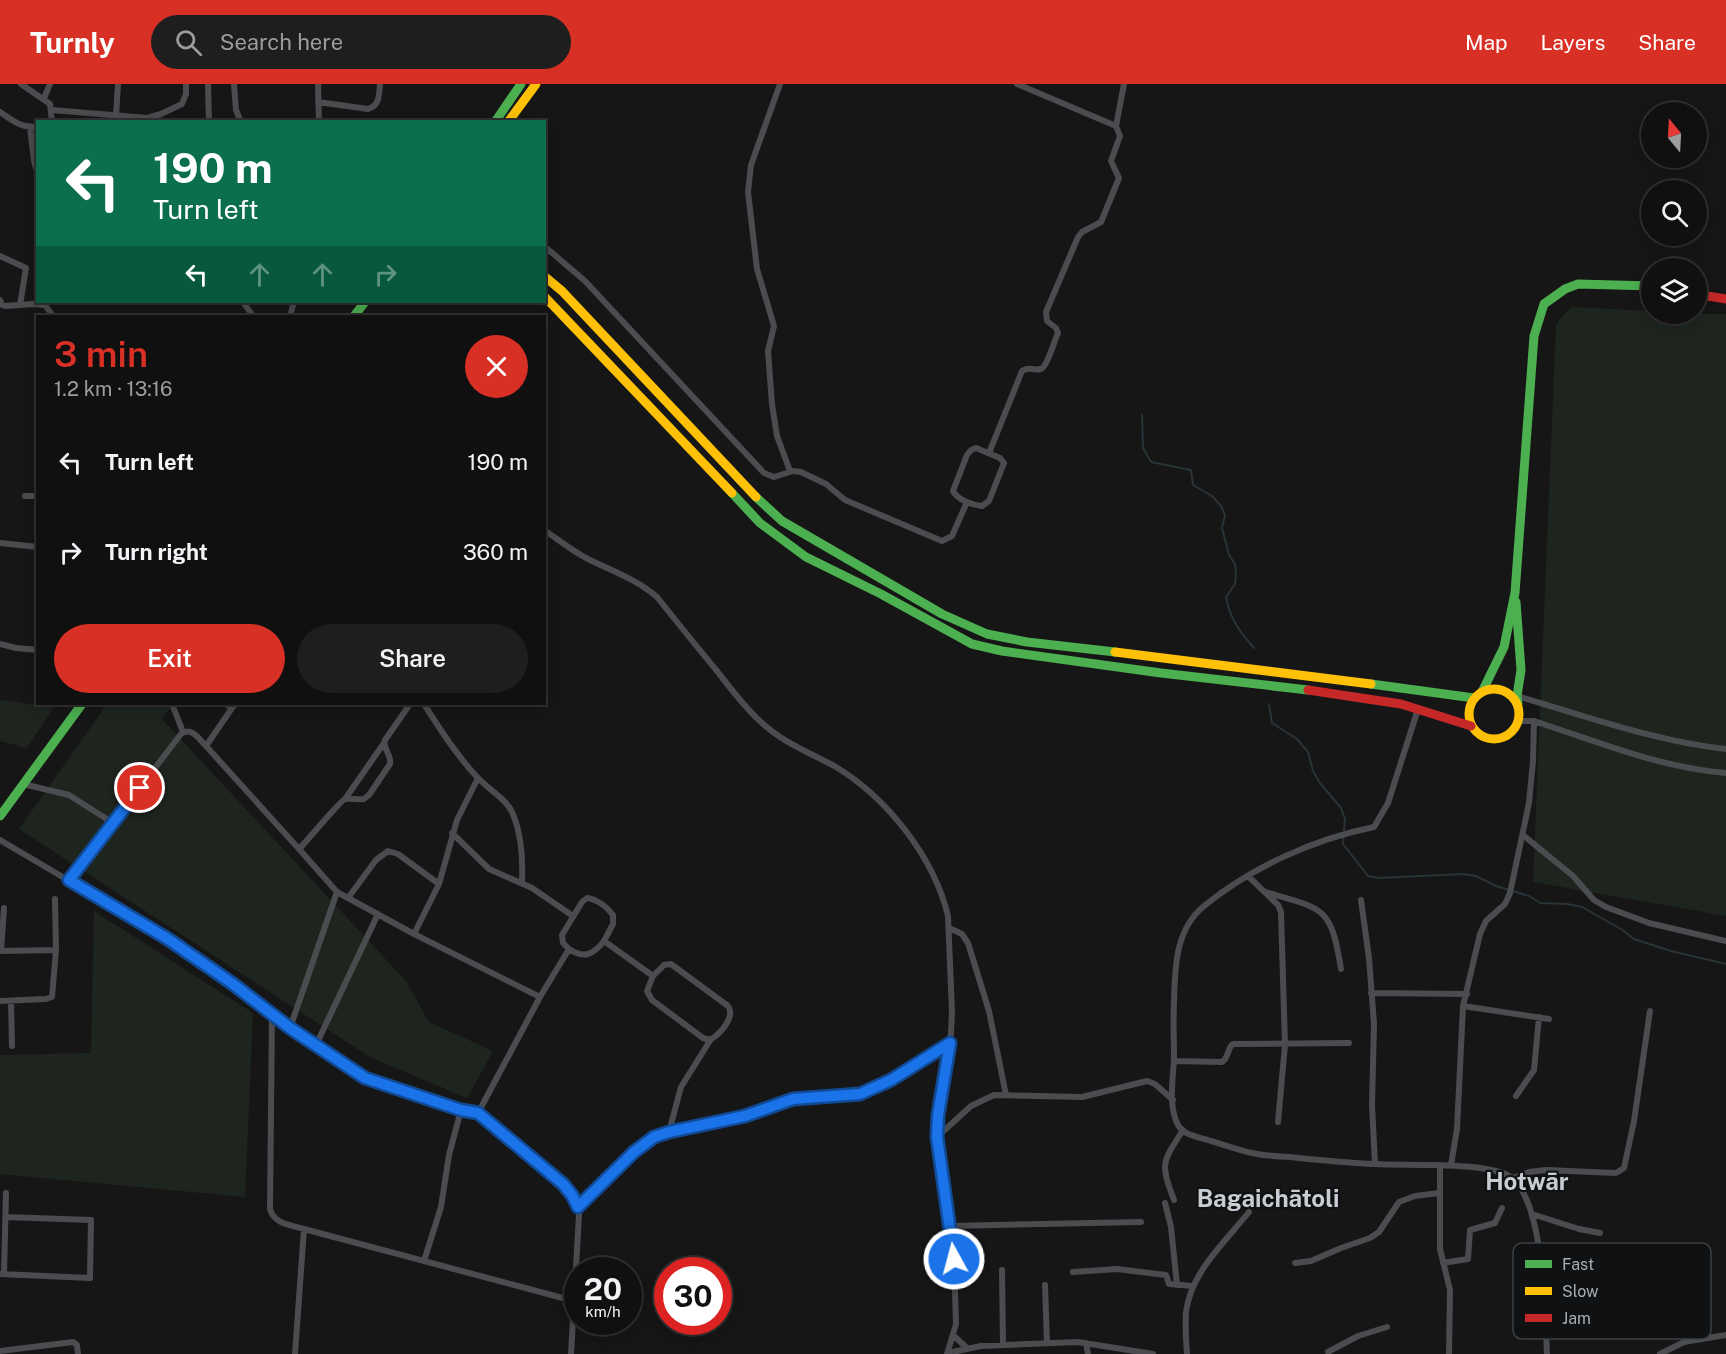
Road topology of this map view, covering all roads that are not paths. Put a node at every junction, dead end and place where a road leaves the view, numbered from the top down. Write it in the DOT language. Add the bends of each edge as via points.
graph roads {
  1 [pos="21,84"];
  2 [pos="50,84"];
  3 [pos="118,84"];
  4 [pos="186,84"];
  5 [pos="208,84"];
  6 [pos="234,84"];
  7 [pos="318,84"];
  8 [pos="380,84"];
  9 [pos="521,84"];
  10 [pos="536,84"];
  11 [pos="780,84"];
  12 [pos="1017,84"];
  13 [pos="1124,84"];
  14 [pos="44,98"];
  15 [pos="318,102"];
  16 [pos="52,110"];
  17 [pos="2,113"];
  18 [pos="116,116"];
  19 [pos="52,120"];
  20 [pos="208,120"];
  21 [pos="240,120"];
  22 [pos="319,120"];
  23 [pos="496,120"];
  24 [pos="509,120"];
  25 [pos="0,122"];
  26 [pos="1116,126"];
  27 [pos="30,127"];
  28 [pos="36,127"];
  29 [pos="36,168"];
  30 [pos="546,248"];
  31 [pos="0,256"];
  32 [pos="546,278"];
  33 [pos="1641,286"];
  34 [pos="1707,296"];
  35 [pos="546,298"];
  36 [pos="1726,299"];
  37 [pos="0,300"];
  38 [pos="364,303"];
  39 [pos="20,305"];
  40 [pos="52,315"];
  41 [pos="355,315"];
  42 [pos="989,453"];
  43 [pos="790,471"];
  44 [pos="25,496"];
  45 [pos="36,496"];
  46 [pos="967,502"];
  47 [pos="546,531"];
  48 [pos="0,543"];
  49 [pos="36,547"];
  50 [pos="1515,593"];
  51 [pos="0,644"];
  52 [pos="36,650"];
  53 [pos="1478,695"];
  54 [pos="1517,696"];
  55 [pos="81,705"];
  56 [pos="172,705"];
  57 [pos="231,705"];
  58 [pos="409,705"];
  59 [pos="425,705"];
  60 [pos="1418,709"];
  61 [pos="1518,716"];
  62 [pos="1534,721"];
  63 [pos="1471,726"];
  64 [pos="183,732"];
  65 [pos="384,742"];
  66 [pos="206,746"];
  67 [pos="1726,749"];
  68 [pos="1726,773"];
  69 [pos="478,778"];
  70 [pos="22,784"];
  71 [pos="345,799"];
  72 [pos="0,816"];
  73 [pos="112,823"];
  74 [pos="452,833"];
  75 [pos="1522,835"];
  76 [pos="0,840"];
  77 [pos="299,849"];
  78 [pos="1248,876"];
  79 [pos="69,880"];
  80 [pos="522,882"];
  81 [pos="439,884"];
  82 [pos="337,892"];
  83 [pos="1265,892"];
  84 [pos="348,898"];
  85 [pos="55,899"];
  86 [pos="1361,900"];
  87 [pos="4,908"];
  88 [pos="378,914"];
  89 [pos="573,916"];
  90 [pos="949,928"];
  91 [pos="414,934"];
  92 [pos="603,941"];
  93 [pos="1726,941"];
  94 [pos="569,949"];
  95 [pos="56,950"];
  96 [pos="0,951"];
  97 [pos="1341,969"];
  98 [pos="653,976"];
  99 [pos="1371,993"];
  100 [pos="1467,994"];
  101 [pos="540,997"];
  102 [pos="0,1001"];
  103 [pos="11,1001"];
  104 [pos="1463,1006"];
  105 [pos="1650,1011"];
  106 [pos="272,1014"];
  107 [pos="1539,1017"];
  108 [pos="1549,1019"];
  109 [pos="290,1028"];
  110 [pos="711,1039"];
  111 [pos="950,1043"];
  112 [pos="1349,1043"];
  113 [pos="316,1045"];
  114 [pos="1285,1045"];
  115 [pos="12,1046"];
  116 [pos="1174,1060"];
  117 [pos="1006,1095"];
  118 [pos="1516,1096"];
  119 [pos="1173,1100"];
  120 [pos="461,1110"];
  121 [pos="478,1113"];
  122 [pos="1278,1122"];
  123 [pos="1182,1130"];
  124 [pos="669,1132"];
  125 [pos="937,1137"];
  126 [pos="1375,1164"];
  127 [pos="1440,1165"];
  128 [pos="1451,1165"];
  129 [pos="1513,1178"];
  130 [pos="6,1193"];
  131 [pos="1439,1193"];
  132 [pos="1174,1200"];
  133 [pos="1165,1203"];
  134 [pos="578,1207"];
  135 [pos="1502,1208"];
  136 [pos="1249,1212"];
  137 [pos="1532,1214"];
  138 [pos="5,1217"];
  139 [pos="1141,1222"];
  140 [pos="950,1226"];
  141 [pos="304,1229"];
  142 [pos="1600,1233"];
  143 [pos="1538,1243"];
  144 [pos="576,1257"];
  145 [pos="424,1261"];
  146 [pos="1295,1263"];
  147 [pos="1443,1263"];
  148 [pos="1002,1270"];
  149 [pos="1073,1272"];
  150 [pos="2,1274"];
  151 [pos="1045,1284"];
  152 [pos="1177,1285"];
  153 [pos="1193,1286"];
  154 [pos="564,1297"];
  155 [pos="1387,1327"];
  156 [pos="571,1335"];
  157 [pos="1726,1335"];
  158 [pos="954,1336"];
  159 [pos="1711,1338"];
  160 [pos="1546,1339"];
  161 [pos="1702,1339"];
  162 [pos="1047,1343"];
  163 [pos="1086,1343"];
  164 [pos="1003,1345"];
  165 [pos="966,1348"];
  166 [pos="0,1351"];
  167 [pos="1328,1352"];
  168 [pos="948,1353"];
  169 [pos="78,1354"];
  170 [pos="295,1354"];
  171 [pos="570,1354"];
  172 [pos="1088,1354"];
  173 [pos="1153,1354"];
  174 [pos="1187,1354"];
  175 [pos="1449,1354"];
  176 [pos="1547,1354"];
  177 [pos="1660,1354"];
  1 -- 14 [label="street"];
  2 -- 14 [label="street"];
  3 -- 18 [label="street"];
  4 -- 18 [label="street" via="182,104 173,110 152,118"];
  5 -- 20 [label="street"];
  6 -- 21 [label="street"];
  7 -- 15 [label="street"];
  8 -- 15 [label="street" via="373,108"];
  9 -- 23 [label="main road"];
  10 -- 24 [label="main road"];
  11 -- 43 [label="street" via="751,165 748,192 754,252 774,326 768,351 772,404 777,436"];
  12 -- 26 [label="street"];
  13 -- 26 [label="street"];
  14 -- 16 [label="street"];
  15 -- 22 [label="street"];
  16 -- 18 [label="street"];
  16 -- 19 [label="street"];
  17 -- 25 [label="street"];
  17 -- 27 [label="street" via="14,123"];
  26 -- 42 [label="street" via="1120,136 1111,161 1118,180 1101,222 1078,237 1046,312 1047,321 1058,333 1045,366 1022,371"];
  27 -- 28 [label="street"];
  27 -- 29 [label="street"];
  30 -- 43 [label="street" via="585,281 764,473 774,477"];
  31 -- 39 [label="street" via="26,268"];
  32 -- 53 [label="main road" via="782,521 942,614 987,634 1027,642"];
  33 -- 50 [label="main road" via="1578,284 1544,304 1534,336"];
  34 -- 36 [label="main road"];
  35 -- 60 [label="main road" via="760,523 806,557 972,644 1161,673 1339,693"];
  37 -- 39 [label="street" via="5,306"];
  38 -- 41 [label="main road"];
  39 -- 40 [label="street" via="45,305"];
  42 -- 46 [label="street" via="976,448 967,455 953,491"];
  42 -- 46 [label="street" via="1004,464 988,501 982,506"];
  43 -- 46 [label="street" via="801,472 826,484 845,500 942,541 952,536"];
  44 -- 45 [label="street"];
  47 -- 90 [label="street" via="578,553 648,589 762,724 852,778 896,818 931,873 945,903"];
  48 -- 49 [label="street"];
  50 -- 53 [label="main road" via="1504,647"];
  50 -- 54 [label="main road" via="1521,670"];
  51 -- 52 [label="street"];
  53 -- 61 [label="main road" via="1494,689 1506,692 1515,700"];
  53 -- 63 [label="main road" via="1469,707"];
  54 -- 61 [label="main road"];
  54 -- 67 [label="street" via="1659,738"];
  55 -- 70 [label="main road"];
  56 -- 64 [label="street"];
  57 -- 66 [label="street"];
  58 -- 65 [label="street"];
  59 -- 69 [label="street"];
  60 -- 63 [label="main road"];
  60 -- 78 [label="street" via="1388,803 1374,827 1303,849"];
  61 -- 62 [label="street"];
  61 -- 63 [label="main road" via="1513,730 1496,739 1478,734"];
  62 -- 68 [label="street" via="1635,756 1696,771"];
  62 -- 75 [label="street" via="1529,803"];
  64 -- 66 [label="street" via="190,731"];
  64 -- 73 [label="street"];
  65 -- 71 [label="street"];
  65 -- 71 [label="street" via="391,759 389,766 367,797"];
  66 -- 77 [label="street"];
  69 -- 74 [label="street"];
  69 -- 80 [label="street" via="513,814 522,853"];
  70 -- 72 [label="main road"];
  70 -- 73 [label="street" via="69,795"];
  71 -- 77 [label="street"];
  73 -- 79 [label="street"];
  74 -- 80 [label="street" via="489,868"];
  74 -- 81 [label="street"];
  75 -- 93 [label="street" via="1606,907 1649,923"];
  75 -- 100 [label="street" via="1505,904 1486,921 1479,934"];
  76 -- 79 [label="street"];
  77 -- 82 [label="street"];
  78 -- 83 [label="street"];
  78 -- 116 [label="street" via="1202,908 1184,933 1175,965"];
  79 -- 106 [label="street" via="168,939"];
  80 -- 89 [label="street"];
  81 -- 84 [label="street" via="388,851 376,860"];
  81 -- 91 [label="street"];
  82 -- 84 [label="street"];
  82 -- 109 [label="street"];
  83 -- 97 [label="street" via="1304,903 1325,917 1334,933"];
  83 -- 114 [label="street" via="1281,912"];
  84 -- 88 [label="street"];
  85 -- 95 [label="street"];
  86 -- 99 [label="street"];
  87 -- 96 [label="street"];
  88 -- 91 [label="street"];
  88 -- 113 [label="street"];
  89 -- 92 [label="street" via="587,898 606,908 614,921"];
  89 -- 94 [label="street" via="561,937"];
  90 -- 111 [label="street"];
  90 -- 117 [label="street" via="962,934 968,943 989,1011"];
  91 -- 101 [label="street"];
  92 -- 94 [label="street" via="588,955"];
  92 -- 98 [label="street"];
  94 -- 101 [label="street"];
  95 -- 96 [label="street"];
  95 -- 103 [label="street" via="52,997"];
  98 -- 110 [label="street" via="647,991 652,1000 699,1036"];
  98 -- 110 [label="street" via="664,965 671,964 728,1006 731,1016"];
  99 -- 100 [label="street"];
  99 -- 126 [label="street"];
  100 -- 104 [label="street"];
  101 -- 121 [label="street"];
  102 -- 103 [label="street"];
  103 -- 115 [label="street"];
  104 -- 107 [label="street"];
  104 -- 128 [label="street" via="1457,1129"];
  105 -- 129 [label="street" via="1624,1168 1616,1173 1537,1171"];
  106 -- 109 [label="street"];
  106 -- 141 [label="street" via="270,1209 278,1221"];
  107 -- 108 [label="street"];
  107 -- 118 [label="street" via="1534,1070"];
  109 -- 113 [label="street"];
  110 -- 124 [label="street" via="681,1087"];
  111 -- 124 [label="street" via="891,1080 860,1094 793,1099 745,1116"];
  111 -- 125 [label="street"];
  112 -- 114 [label="street"];
  113 -- 120 [label="street" via="365,1078"];
  114 -- 116 [label="street" via="1233,1044 1226,1059 1219,1063"];
  114 -- 122 [label="street"];
  116 -- 119 [label="street"];
  117 -- 119 [label="street" via="1082,1097 1147,1081"];
  117 -- 125 [label="street" via="978,1101"];
  119 -- 123 [label="street"];
  120 -- 121 [label="street"];
  120 -- 145 [label="street" via="441,1207"];
  121 -- 134 [label="street" via="563,1184"];
  123 -- 126 [label="street" via="1253,1153"];
  123 -- 132 [label="street" via="1164,1163"];
  124 -- 134 [label="street" via="641,1146"];
  125 -- 140 [label="street"];
  126 -- 127 [label="street"];
  127 -- 128 [label="street"];
  127 -- 131 [label="street"];
  128 -- 129 [label="street" via="1497,1171"];
  129 -- 137 [label="street"];
  130 -- 138 [label="street"];
  131 -- 146 [label="street" via="1402,1200 1374,1236 1315,1260"];
  131 -- 147 [label="street"];
  133 -- 152 [label="street"];
  134 -- 144 [label="street"];
  135 -- 147 [label="street" via="1495,1223 1470,1230 1468,1259"];
  136 -- 153 [label="street"];
  137 -- 142 [label="street"];
  137 -- 143 [label="street"];
  138 -- 150 [label="street"];
  138 -- 150 [label="street" via="91,1221 90,1278"];
  139 -- 140 [label="street"];
  140 -- 158 [label="street"];
  141 -- 145 [label="street"];
  141 -- 170 [label="street"];
  145 -- 154 [label="street"];
  147 -- 175 [label="street" via="1450,1290"];
  148 -- 164 [label="street"];
  149 -- 152 [label="street" via="1127,1270 1167,1275 1168,1284"];
  151 -- 162 [label="street"];
  152 -- 153 [label="street"];
  153 -- 174 [label="street" via="1186,1313"];
  155 -- 167 [label="street" via="1358,1336"];
  156 -- 171 [label="street"];
  157 -- 159 [label="street"];
  158 -- 165 [label="street"];
  158 -- 168 [label="street"];
  160 -- 176 [label="street"];
  161 -- 177 [label="street" via="1684,1342"];
  162 -- 163 [label="street"];
  162 -- 164 [label="street"];
  163 -- 172 [label="street"];
  163 -- 173 [label="street"];
  164 -- 165 [label="street"];
  165 -- 168 [label="street"];
  166 -- 169 [label="street" via="73,1342"];
}
